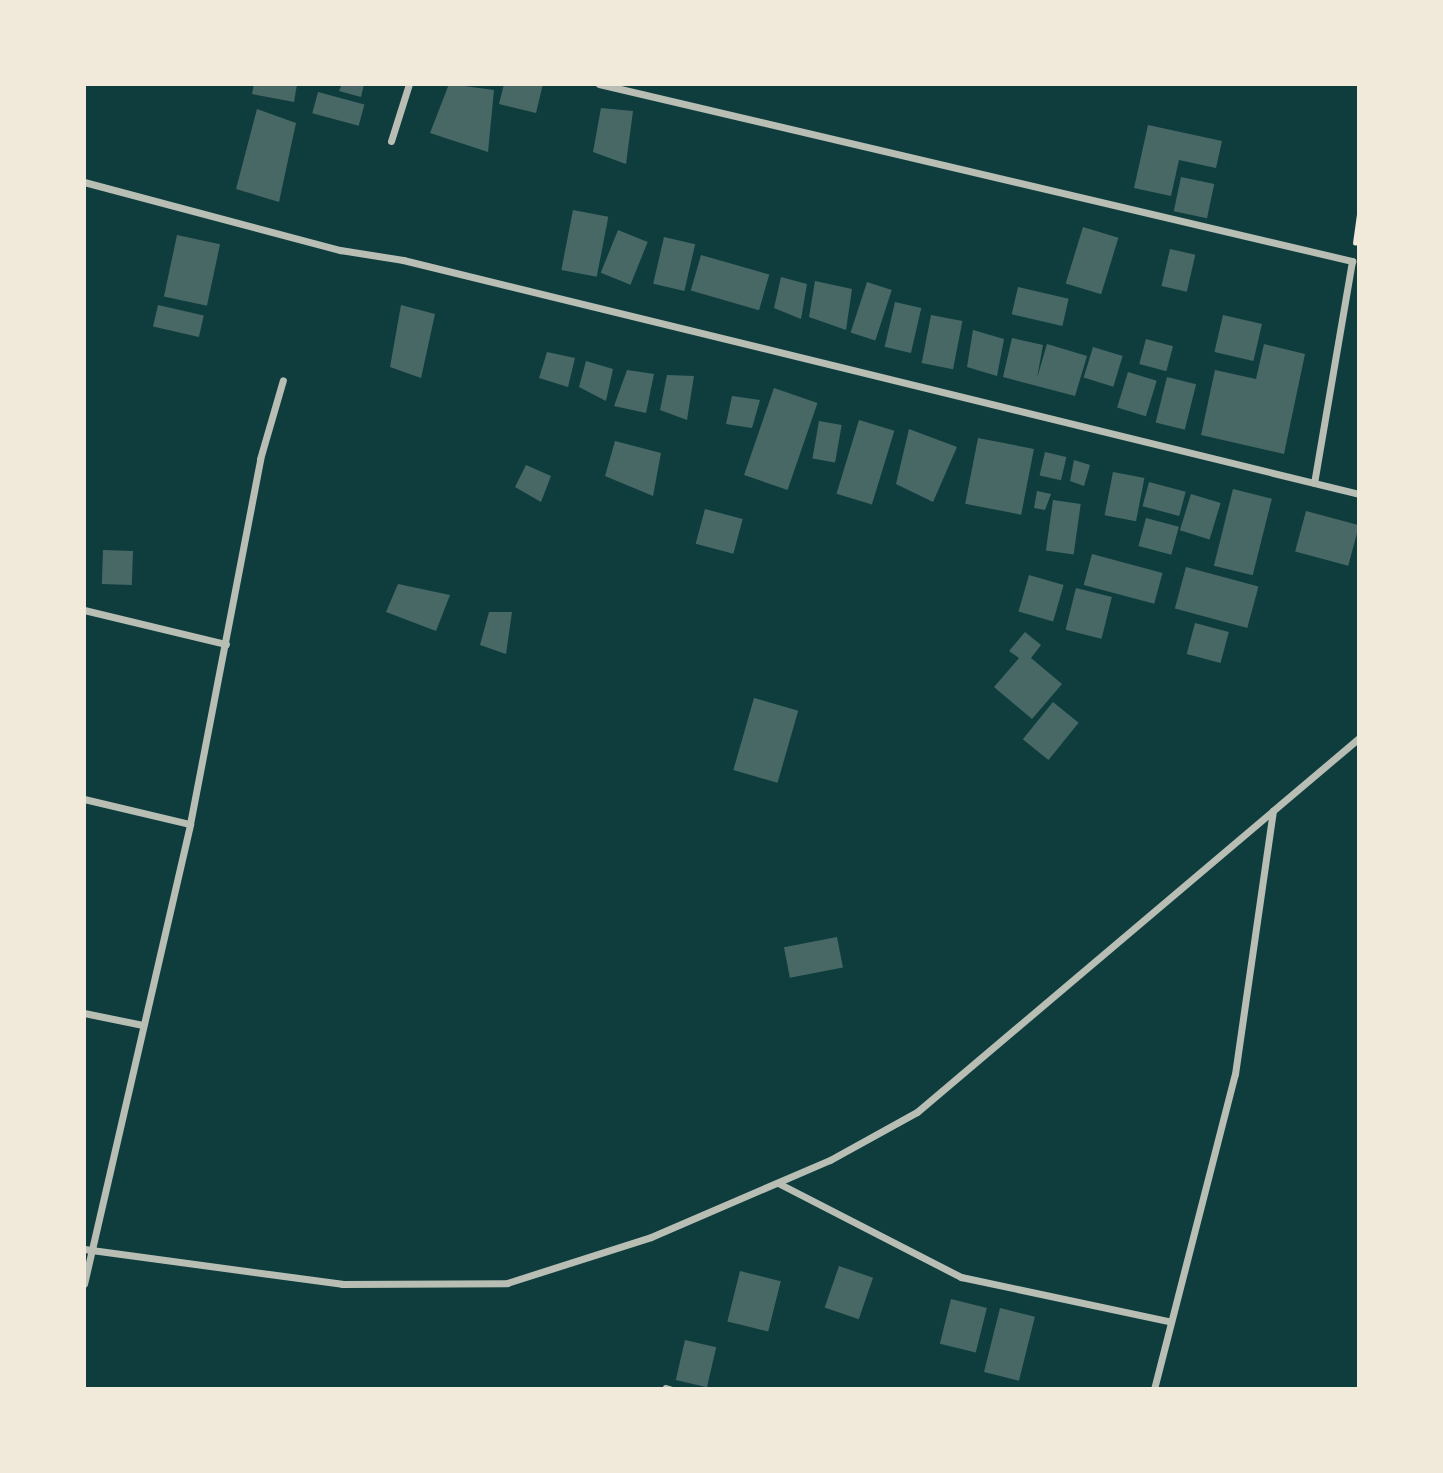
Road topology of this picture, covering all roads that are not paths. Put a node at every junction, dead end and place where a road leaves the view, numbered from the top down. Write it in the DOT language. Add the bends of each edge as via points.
graph roads {
  1 [pos="409,84"];
  2 [pos="599,84"];
  3 [pos="391,141"];
  4 [pos="84,182"];
  5 [pos="283,380"];
  6 [pos="1314,483"];
  7 [pos="1359,494"];
  8 [pos="84,610"];
  9 [pos="226,644"];
  10 [pos="1359,738"];
  11 [pos="84,799"];
  12 [pos="1273,810"];
  13 [pos="190,824"];
  14 [pos="84,1013"];
  15 [pos="143,1025"];
  16 [pos="778,1183"];
  17 [pos="88,1250"];
  18 [pos="84,1284"];
  19 [pos="1168,1321"];
  20 [pos="665,1387"];
  21 [pos="672,1389"];
  22 [pos="1154,1389"];
  1 -- 3 [label="street"];
  2 -- 6 [label="street" via="1352,261"];
  4 -- 6 [label="street" via="340,250 403,260"];
  5 -- 9 [label="street" via="260,459"];
  6 -- 7 [label="street"];
  8 -- 9 [label="street"];
  9 -- 13 [label="street"];
  10 -- 12 [label="street"];
  11 -- 13 [label="street"];
  12 -- 16 [label="street" via="917,1112"];
  12 -- 19 [label="street" via="1235,1074"];
  13 -- 15 [label="street"];
  14 -- 15 [label="street"];
  15 -- 17 [label="street"];
  16 -- 17 [label="street" via="651,1237 507,1283 342,1284"];
  16 -- 19 [label="street" via="961,1276"];
  17 -- 18 [label="street"];
  19 -- 22 [label="street"];
  20 -- 21 [label="lane"];
}
